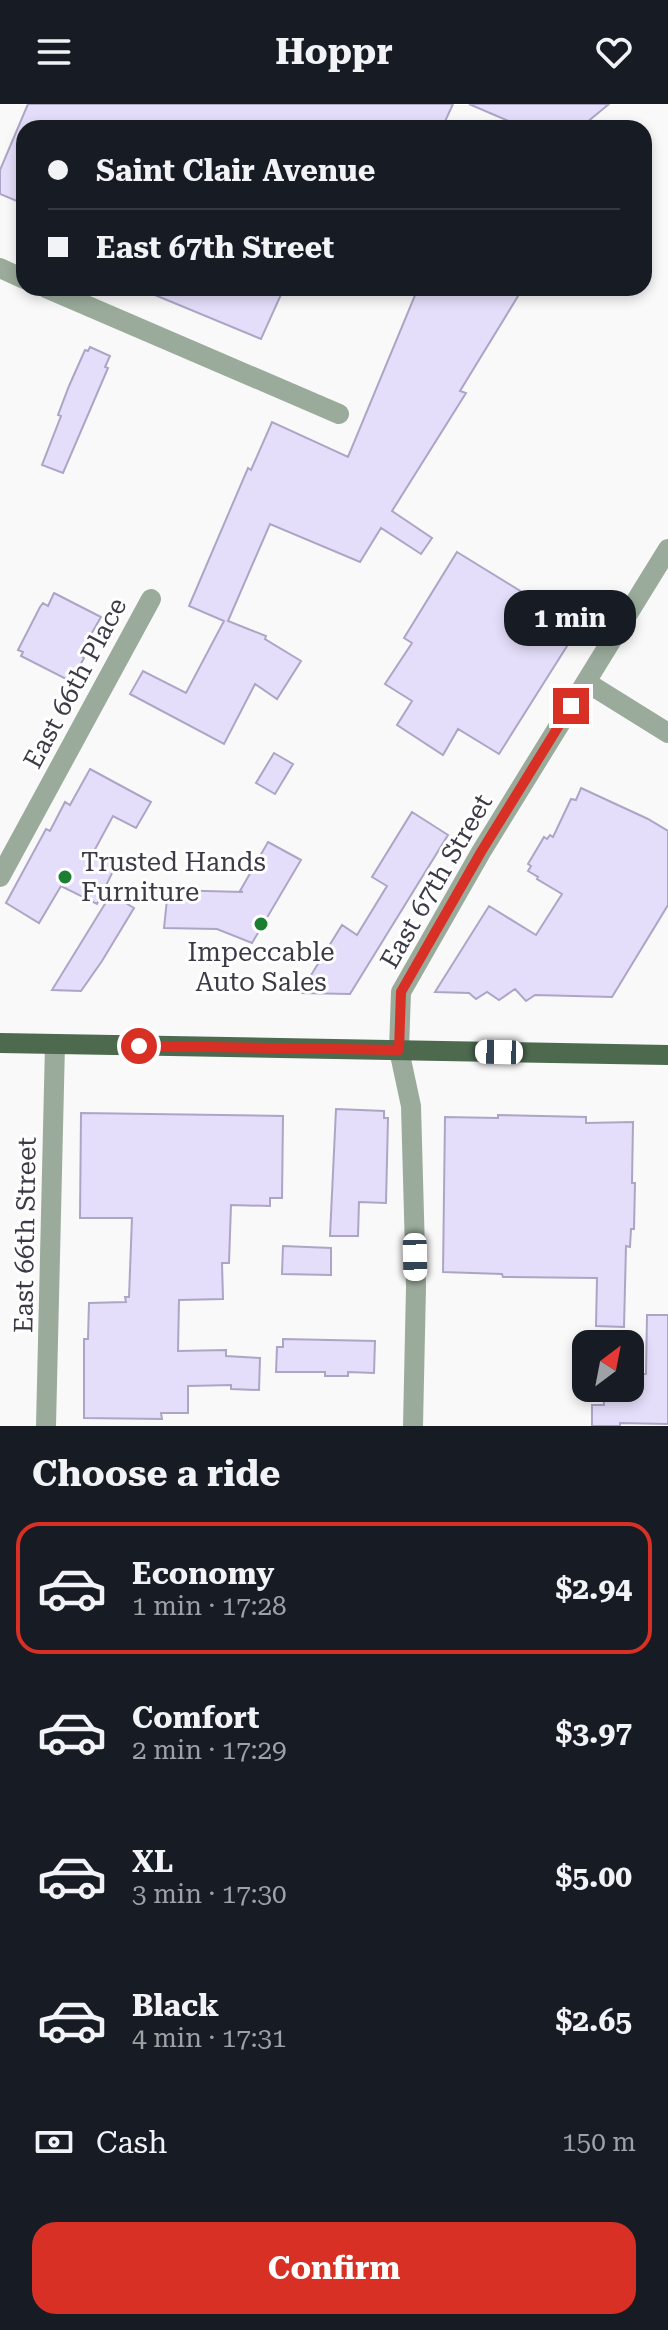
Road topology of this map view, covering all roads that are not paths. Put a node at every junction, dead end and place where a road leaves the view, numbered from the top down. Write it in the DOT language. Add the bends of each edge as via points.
graph roads {
  1 [pos="65,296"];
  2 [pos="339,414"];
  3 [pos="668,549"];
  4 [pos="151,599"];
  5 [pos="586,682"];
  6 [pos="668,733"];
  7 [pos="0,877"];
  8 [pos="0,1043"];
  9 [pos="55,1044"];
  10 [pos="399,1050"];
  11 [pos="668,1055"];
  12 [pos="46,1426"];
  13 [pos="413,1426"];
  1 -- 2 [label="street"];
  3 -- 5 [label="street, East 67th Street"];
  4 -- 7 [label="street, East 66th Place"];
  5 -- 6 [label="street"];
  5 -- 10 [label="street, East 67th Street" via="401,992"];
  8 -- 9 [label="main road"];
  9 -- 10 [label="main road"];
  9 -- 12 [label="street, East 66th Street"];
  10 -- 11 [label="main road"];
  10 -- 13 [label="street, East 67th Street" via="411,1106"];
}
